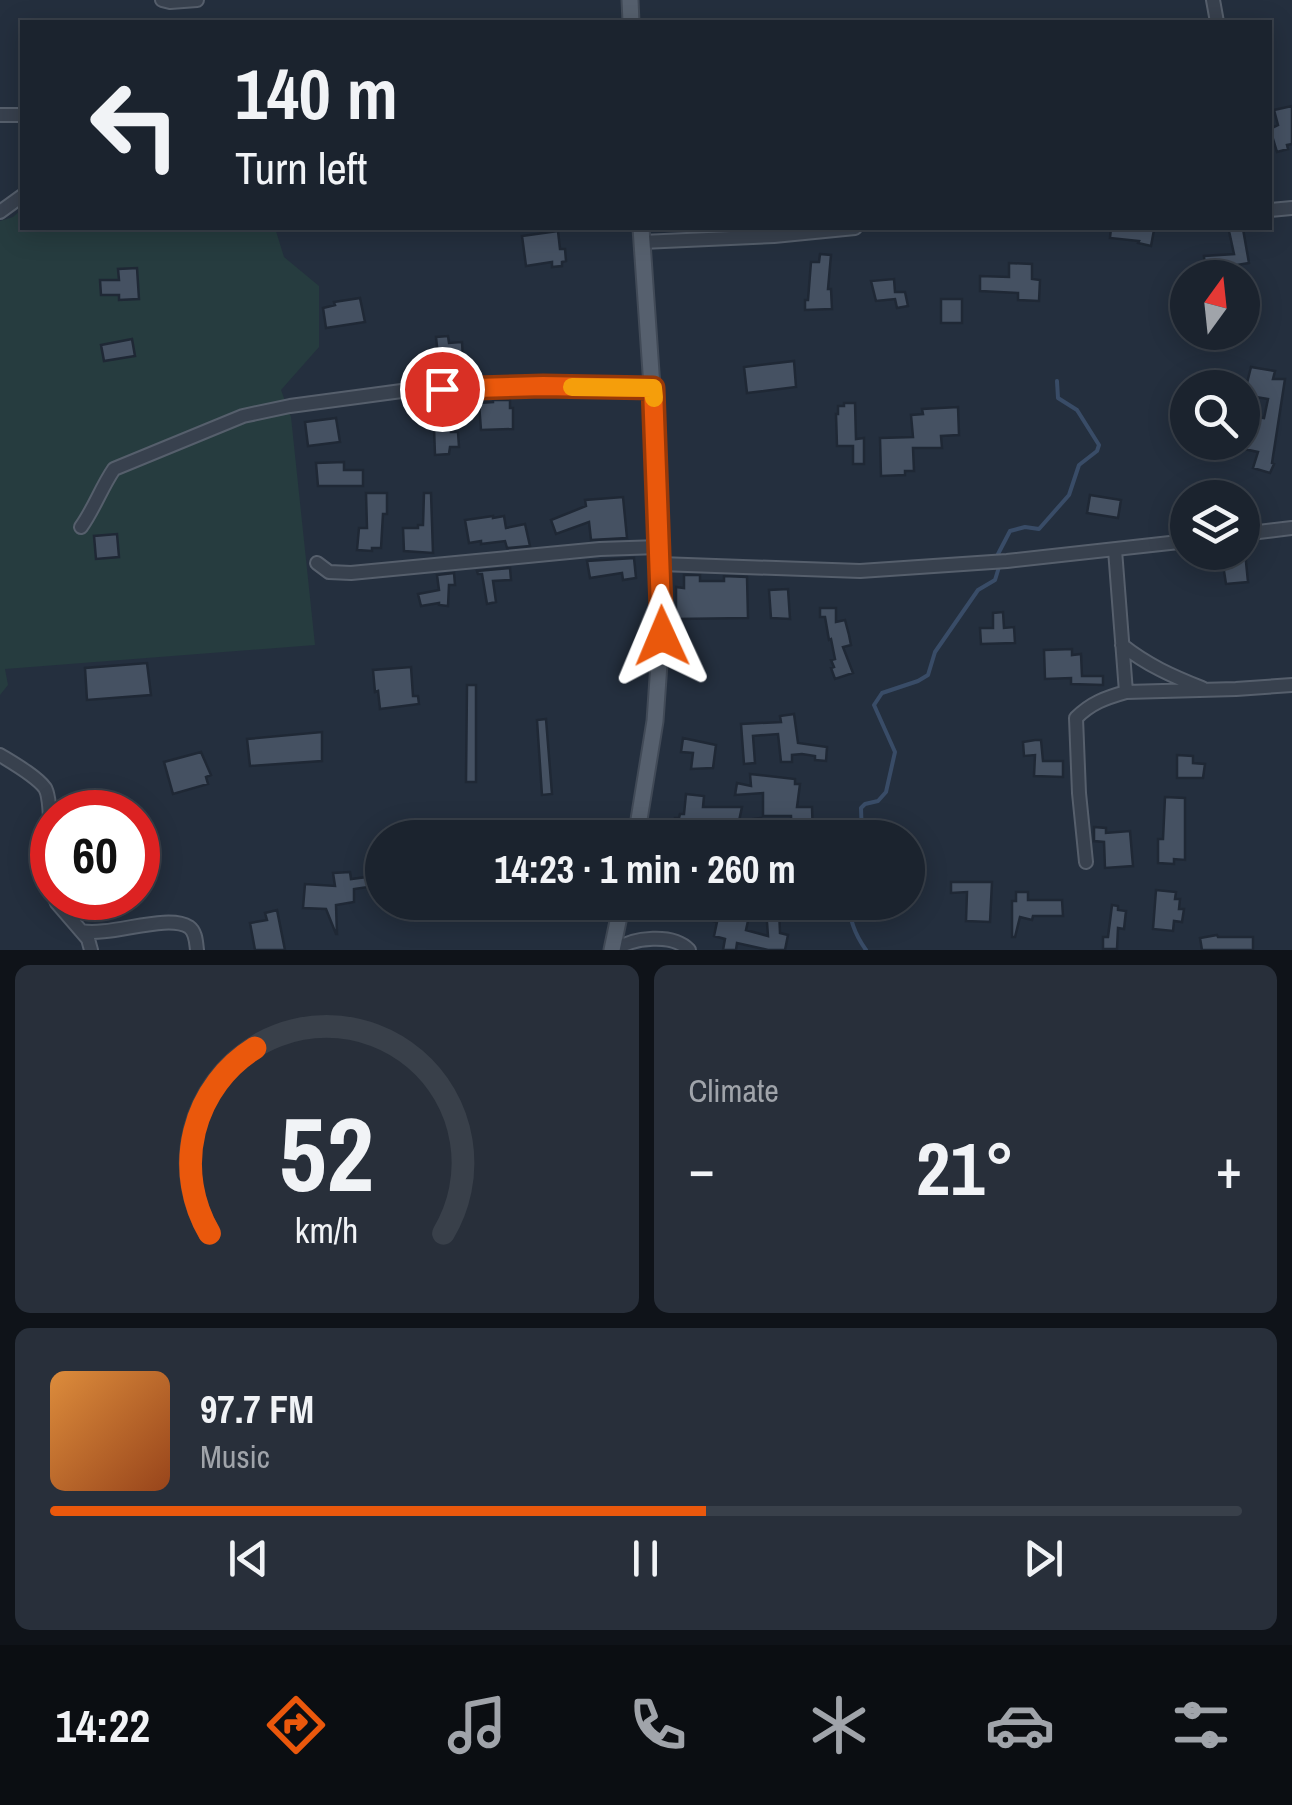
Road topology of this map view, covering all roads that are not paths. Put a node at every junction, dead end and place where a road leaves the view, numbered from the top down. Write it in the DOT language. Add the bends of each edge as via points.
graph roads {
  1 [pos="162,0"];
  2 [pos="198,0"];
  3 [pos="834,230"];
  4 [pos="641,235"];
  5 [pos="653,388"];
  6 [pos="81,527"];
  7 [pos="1292,528"];
  8 [pos="1260,532"];
  9 [pos="1170,543"];
  10 [pos="1115,550"];
  11 [pos="659,555"];
  12 [pos="317,563"];
  13 [pos="1122,645"];
  14 [pos="1292,685"];
  15 [pos="1209,690"];
  16 [pos="1126,692"];
  17 [pos="0,755"];
  18 [pos="46,790"];
  19 [pos="639,820"];
  20 [pos="1086,862"];
  21 [pos="74,920"];
  22 [pos="619,920"];
  23 [pos="81,930"];
  24 [pos="91,950"];
  25 [pos="196,950"];
  26 [pos="613,950"];
  27 [pos="689,950"];
  1 -- 2 [label="street"];
  3 -- 4 [label="street"];
  4 -- 5 [label="main road"];
  5 -- 6 [label="street" via="409,390 242,416 114,469"];
  5 -- 11 [label="main road"];
  7 -- 8 [label="street"];
  9 -- 10 [label="street"];
  10 -- 11 [label="street" via="860,570"];
  10 -- 13 [label="street"];
  11 -- 12 [label="street" via="570,551 350,574"];
  11 -- 19 [label="main road" via="662,636"];
  13 -- 15 [label="street" via="1168,675"];
  13 -- 16 [label="street"];
  14 -- 15 [label="street"];
  15 -- 16 [label="street"];
  16 -- 20 [label="street" via="1102,698 1076,718"];
  17 -- 18 [label="street"];
  21 -- 23 [label="street"];
  22 -- 26 [label="main road"];
  23 -- 24 [label="street"];
  23 -- 25 [label="street" via="168,922 188,926"];
  26 -- 27 [label="street" via="626,942 664,939"];
}
